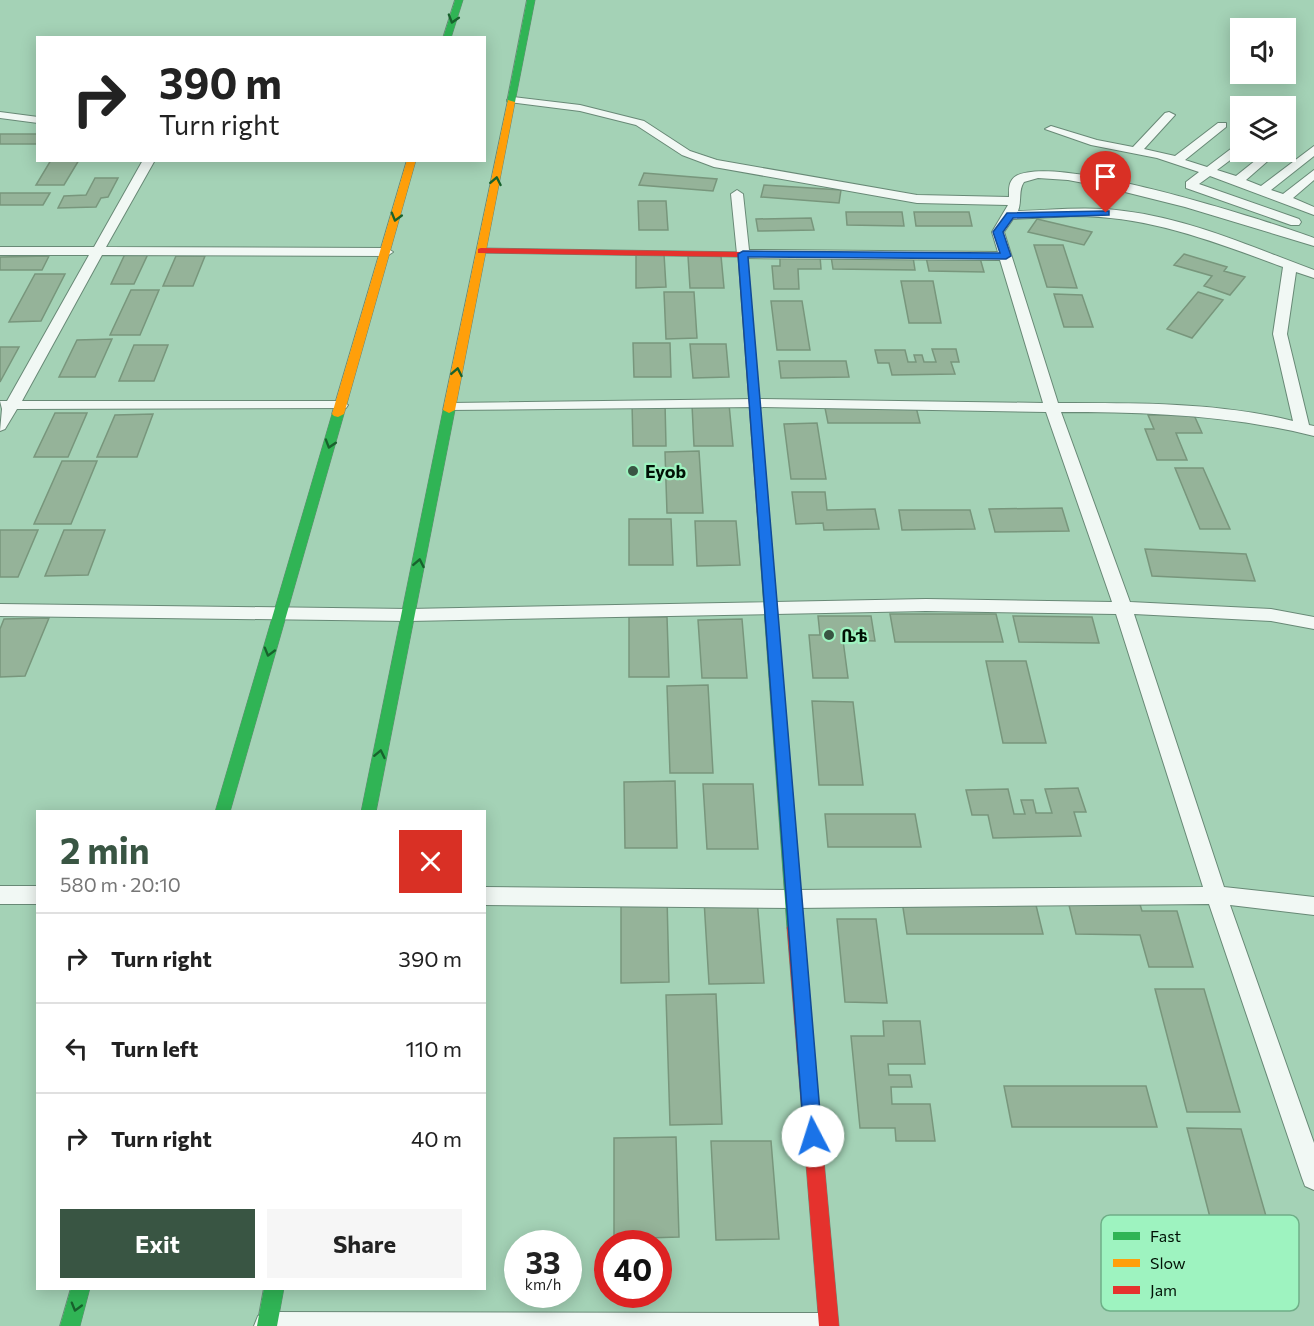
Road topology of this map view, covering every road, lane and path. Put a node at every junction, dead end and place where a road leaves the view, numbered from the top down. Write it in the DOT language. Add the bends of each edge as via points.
graph roads {
  1 [pos="459,0"];
  2 [pos="531,0"];
  3 [pos="448,36"];
  4 [pos="513,100"];
  5 [pos="0,115"];
  6 [pos="1169,115"];
  7 [pos="36,120"];
  8 [pos="1222,125"];
  9 [pos="1051,129"];
  10 [pos="1314,150"];
  11 [pos="1135,151"];
  12 [pos="1230,155"];
  13 [pos="1176,161"];
  14 [pos="148,162"];
  15 [pos="411,162"];
  16 [pos="1260,162"];
  17 [pos="1210,172"];
  18 [pos="1314,174"];
  19 [pos="1238,181"];
  20 [pos="1262,190"];
  21 [pos="737,194"];
  22 [pos="1284,200"];
  23 [pos="1015,201"];
  24 [pos="1312,211"];
  25 [pos="1011,215"];
  26 [pos="1295,222"];
  27 [pos="1284,231"];
  28 [pos="1314,242"];
  29 [pos="0,251"];
  30 [pos="98,251"];
  31 [pos="387,252"];
  32 [pos="481,252"];
  33 [pos="743,254"];
  34 [pos="1006,256"];
  35 [pos="1290,266"];
  36 [pos="1314,274"];
  37 [pos="756,403"];
  38 [pos="6,405"];
  39 [pos="342,405"];
  40 [pos="451,407"];
  41 [pos="1052,408"];
  42 [pos="0,426"];
  43 [pos="1308,429"];
  44 [pos="770,608"];
  45 [pos="1123,608"];
  46 [pos="0,610"];
  47 [pos="279,615"];
  48 [pos="408,615"];
  49 [pos="1314,623"];
  50 [pos="223,810"];
  51 [pos="368,810"];
  52 [pos="0,895"];
  53 [pos="36,895"];
  54 [pos="1216,895"];
  55 [pos="486,896"];
  56 [pos="793,899"];
  57 [pos="1314,906"];
  58 [pos="1314,1178"];
  59 [pos="80,1290"];
  60 [pos="274,1290"];
  61 [pos="267,1325"];
  62 [pos="70,1326"];
  63 [pos="818,1326"];
  64 [pos="830,1326"];
  1 -- 3 [label="main road, one-way"];
  2 -- 4 [label="main road"];
  4 -- 23 [label="street" via="580,108 640,123 686,153 714,163 917,199"];
  32 -- 4 [label="main road, one-way"];
  5 -- 7 [label="street"];
  6 -- 11 [label="street"];
  8 -- 13 [label="street"];
  9 -- 11 [label="street"];
  10 -- 20 [label="street"];
  11 -- 13 [label="street"];
  12 -- 17 [label="street"];
  13 -- 17 [label="street"];
  14 -- 30 [label="street"];
  15 -- 31 [label="main road, one-way"];
  16 -- 19 [label="street"];
  17 -- 19 [label="street"];
  17 -- 26 [label="street" via="1190,185"];
  18 -- 22 [label="street"];
  19 -- 20 [label="street"];
  20 -- 22 [label="street"];
  21 -- 33 [label="street"];
  22 -- 24 [label="street"];
  23 -- 25 [label="street"];
  23 -- 27 [label="street" via="1015,185 1020,179 1044,174 1074,176"];
  24 -- 26 [label="street"];
  25 -- 34 [label="street" via="998,232"];
  25 -- 35 [label="street" via="1106,213 1139,217 1189,230"];
  26 -- 27 [label="street"];
  27 -- 28 [label="street"];
  29 -- 30 [label="street"];
  30 -- 31 [label="street"];
  30 -- 38 [label="street"];
  31 -- 39 [label="main road"];
  32 -- 33 [label="main road"];
  40 -- 32 [label="main road, one-way"];
  33 -- 34 [label="street"];
  33 -- 37 [label="main road"];
  34 -- 41 [label="street"];
  35 -- 36 [label="street"];
  35 -- 43 [label="street" via="1280,334"];
  37 -- 40 [label="street"];
  37 -- 41 [label="street"];
  37 -- 44 [label="main road"];
  38 -- 39 [label="street"];
  38 -- 42 [label="street"];
  39 -- 47 [label="main road, one-way"];
  48 -- 40 [label="main road, one-way"];
  41 -- 43 [label="street" via="1155,407 1232,415"];
  41 -- 45 [label="street"];
  44 -- 45 [label="street" via="926,605"];
  44 -- 48 [label="street"];
  44 -- 56 [label="main road"];
  45 -- 49 [label="street" via="1271,615"];
  45 -- 54 [label="street"];
  46 -- 47 [label="street"];
  47 -- 48 [label="street"];
  47 -- 50 [label="main road, one-way"];
  51 -- 48 [label="main road, one-way"];
  52 -- 53 [label="street"];
  54 -- 56 [label="street"];
  54 -- 57 [label="street"];
  54 -- 58 [label="street"];
  55 -- 56 [label="street"];
  56 -- 64 [label="main road"];
  59 -- 62 [label="main road, one-way"];
  60 -- 61 [label="main road"];
  61 -- 63 [label="street"];
}
